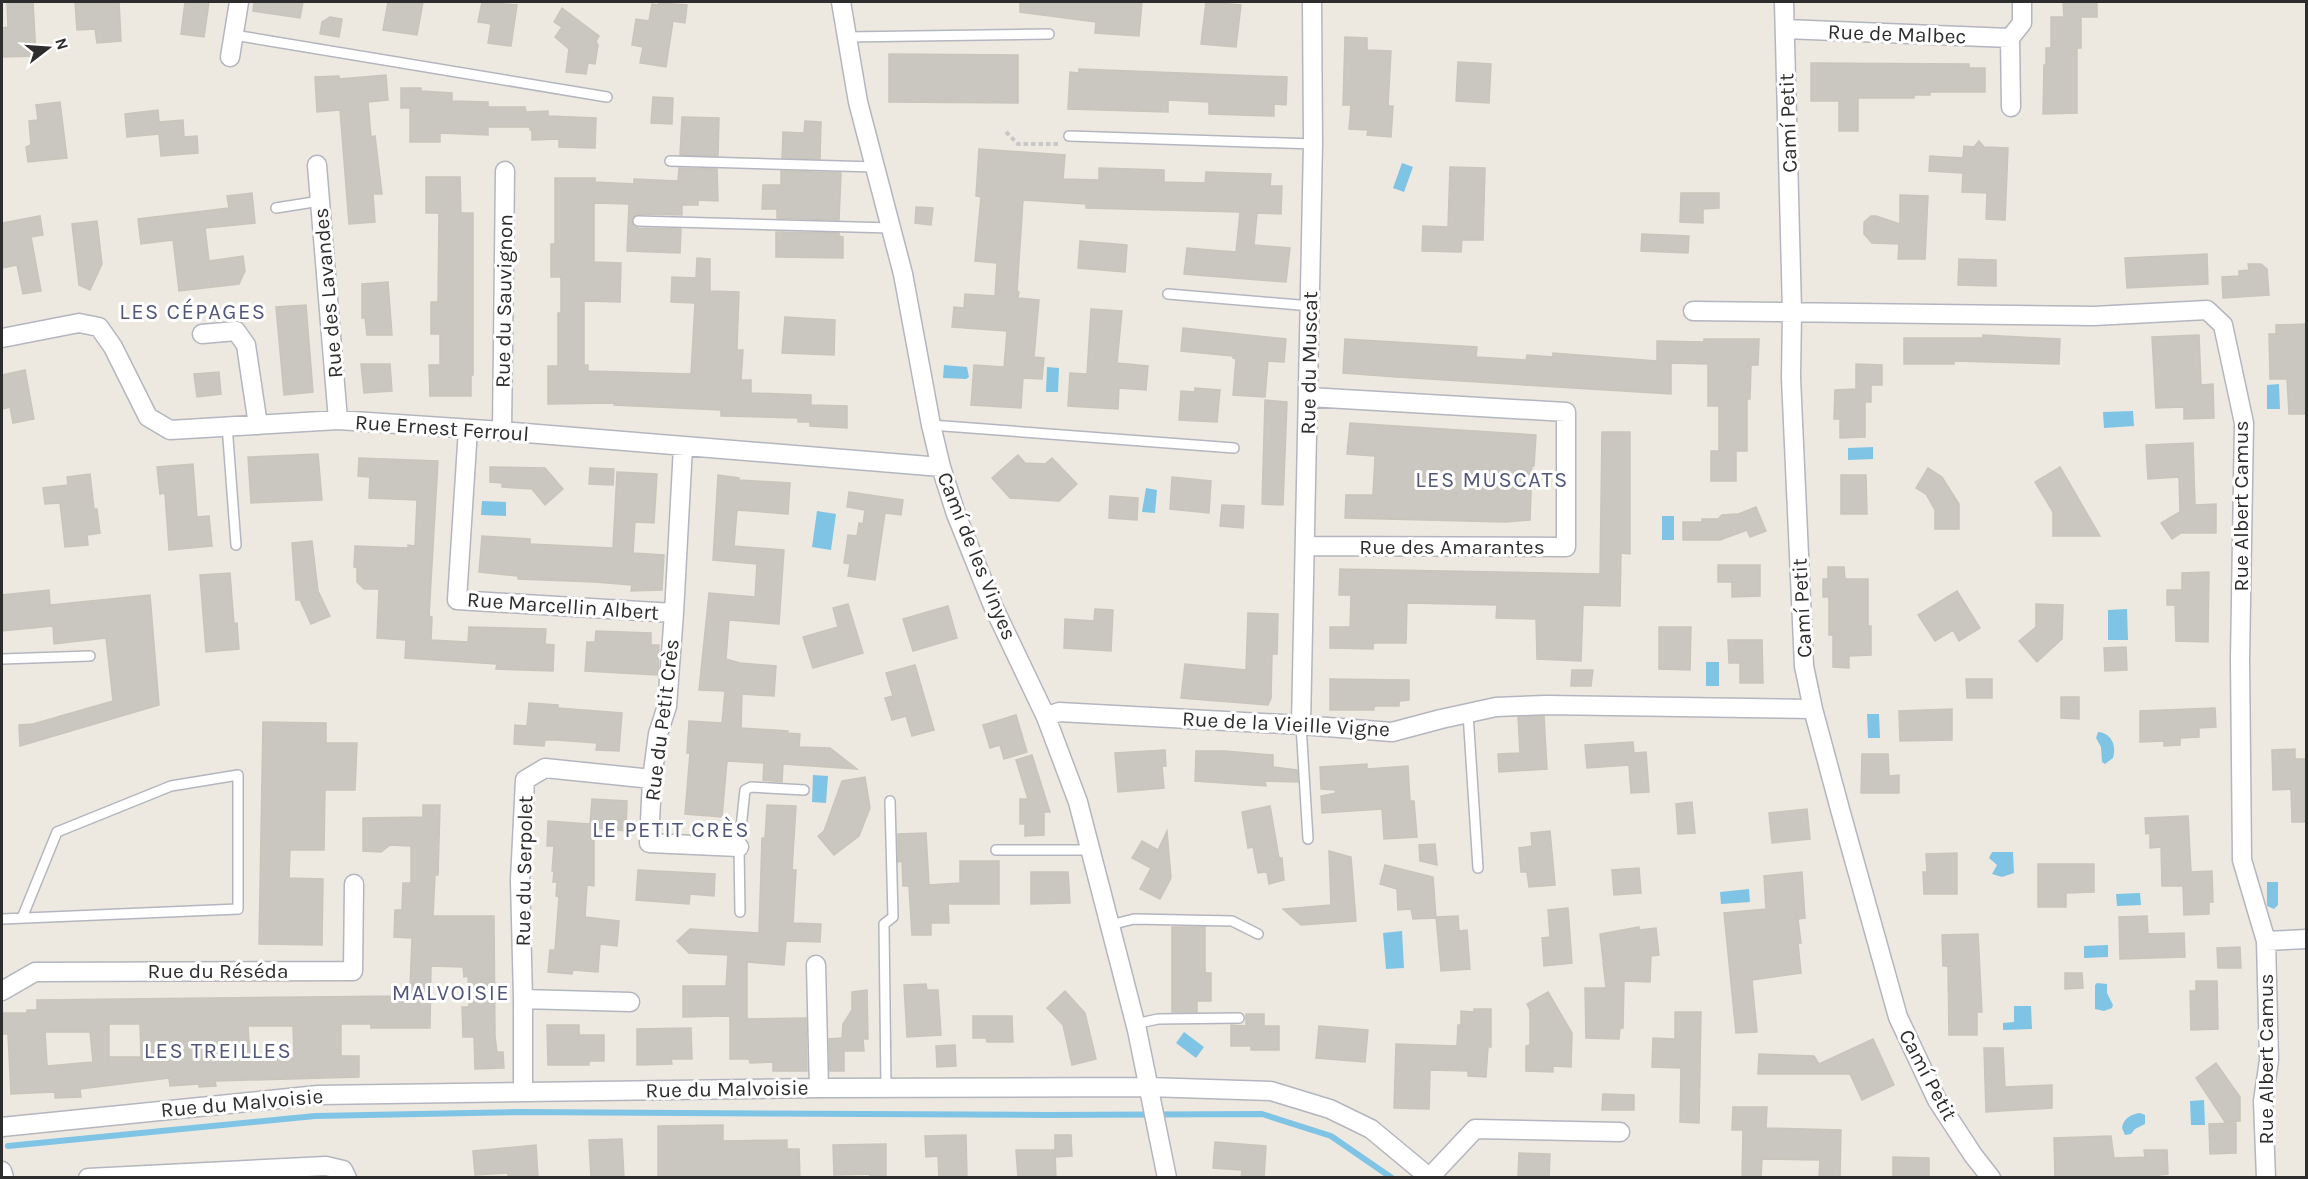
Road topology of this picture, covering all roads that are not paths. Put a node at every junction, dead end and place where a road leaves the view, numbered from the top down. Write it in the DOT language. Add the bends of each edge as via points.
graph roads {
  1 [pos="239,2"];
  2 [pos="841,2"];
  3 [pos="1312,2"];
  4 [pos="1784,2"];
  5 [pos="2022,2"];
  6 [pos="1785,29"];
  7 [pos="1048,34"];
  8 [pos="234,35"];
  9 [pos="847,37"];
  10 [pos="2010,38"];
  11 [pos="230,57"];
  12 [pos="607,98"];
  13 [pos="2011,107"];
  14 [pos="1069,136"];
  15 [pos="1313,144"];
  16 [pos="670,161"];
  17 [pos="317,165"];
  18 [pos="875,167"];
  19 [pos="505,171"];
  20 [pos="320,201"];
  21 [pos="276,208"];
  22 [pos="638,221"];
  23 [pos="891,228"];
  24 [pos="1168,294"];
  25 [pos="1311,306"];
  26 [pos="1693,311"];
  27 [pos="1792,311"];
  28 [pos="202,334"];
  29 [pos="2,338"];
  30 [pos="1309,397"];
  31 [pos="338,420"];
  32 [pos="227,425"];
  33 [pos="258,425"];
  34 [pos="931,425"];
  35 [pos="468,429"];
  36 [pos="502,431"];
  37 [pos="683,447"];
  38 [pos="1234,448"];
  39 [pos="941,467"];
  40 [pos="236,545"];
  41 [pos="1305,546"];
  42 [pos="674,613"];
  43 [pos="90,656"];
  44 [pos="2,659"];
  45 [pos="1813,709"];
  46 [pos="1468,713"];
  47 [pos="1046,717"];
  48 [pos="1301,725"];
  49 [pos="652,779"];
  50 [pos="804,790"];
  51 [pos="890,801"];
  52 [pos="1308,839"];
  53 [pos="739,847"];
  54 [pos="996,850"];
  55 [pos="1091,850"];
  56 [pos="1478,868"];
  57 [pos="354,884"];
  58 [pos="740,912"];
  59 [pos="22,918"];
  60 [pos="2,919"];
  61 [pos="1110,926"];
  62 [pos="1258,934"];
  63 [pos="2307,939"];
  64 [pos="2266,941"];
  65 [pos="816,966"];
  66 [pos="2,991"];
  67 [pos="523,999"];
  68 [pos="630,1002"];
  69 [pos="1239,1018"];
  70 [pos="1135,1024"];
  71 [pos="886,1087"];
  72 [pos="819,1088"];
  73 [pos="523,1092"];
  74 [pos="1149,1093"];
  75 [pos="2,1127"];
  76 [pos="1620,1132"];
  77 [pos="2,1171"];
  78 [pos="1430,1177"];
  79 [pos="3,1178"];
  80 [pos="88,1178"];
  81 [pos="347,1178"];
  82 [pos="1167,1178"];
  83 [pos="1991,1178"];
  84 [pos="2266,1178"];
  1 -- 8 [label="street"];
  2 -- 9 [label="street, Camí de les Vinyes"];
  3 -- 15 [label="street, Rue du Muscat"];
  4 -- 6 [label="street, Camí Petit"];
  5 -- 10 [label="street" via="2022,23"];
  6 -- 10 [label="street, Rue de Malbec"];
  6 -- 27 [label="street, Camí Petit"];
  7 -- 9 [label="lane"];
  8 -- 11 [label="street"];
  8 -- 12 [label="lane"];
  9 -- 18 [label="street, Camí de les Vinyes"];
  10 -- 13 [label="street"];
  14 -- 15 [label="lane"];
  15 -- 25 [label="street, Rue du Muscat"];
  16 -- 18 [label="lane"];
  17 -- 20 [label="street, Rue des Lavandes"];
  18 -- 23 [label="street, Camí de les Vinyes"];
  19 -- 36 [label="street, Rue du Sauvignon"];
  20 -- 21 [label="lane"];
  20 -- 31 [label="street, Rue des Lavandes"];
  22 -- 23 [label="lane"];
  23 -- 34 [label="street, Camí de les Vinyes"];
  24 -- 25 [label="lane"];
  25 -- 30 [label="street, Rue du Muscat"];
  26 -- 27 [label="street, Rue Albert Camus"];
  27 -- 45 [label="street, Camí Petit" via="1791,378 1804,666"];
  27 -- 64 [label="street, Rue Albert Camus" via="2094,316 2206,310 2223,325 2244,423 2242,860"];
  28 -- 33 [label="street" via="236,331 246,345"];
  29 -- 32 [label="street, Rue Ernest Ferroul" via="79,323 99,327 148,417 170,430"];
  30 -- 41 [label="street, Rue du Muscat"];
  30 -- 41 [label="street, Rue des Amarantes" via="1566,412 1566,547"];
  31 -- 33 [label="street, Rue Ernest Ferroul"];
  31 -- 35 [label="street, Rue Ernest Ferroul"];
  32 -- 33 [label="street, Rue Ernest Ferroul"];
  32 -- 40 [label="lane"];
  34 -- 38 [label="lane"];
  34 -- 39 [label="street, Camí de les Vinyes"];
  35 -- 36 [label="street, Rue Ernest Ferroul"];
  35 -- 42 [label="street, Rue Marcellin Albert" via="457,600"];
  36 -- 37 [label="street, Rue Ernest Ferroul"];
  37 -- 39 [label="street, Rue Ernest Ferroul"];
  37 -- 42 [label="street, Rue Marcellin Albert"];
  39 -- 47 [label="street, Camí de les Vinyes" via="993,606"];
  41 -- 48 [label="street, Rue du Muscat"];
  42 -- 49 [label="street, Rue du Petit Crès" via="668,706 658,734"];
  43 -- 44 [label="lane"];
  45 -- 46 [label="street, Rue de la Vieille Vigne" via="1546,705 1496,707"];
  45 -- 83 [label="street, Camí Petit" via="1898,1017 1937,1100"];
  46 -- 48 [label="street, Rue de la Vieille Vigne" via="1392,732"];
  46 -- 56 [label="lane"];
  47 -- 48 [label="street, Rue de la Vieille Vigne" via="1059,712"];
  47 -- 55 [label="street, Camí de les Vinyes" via="1078,802"];
  48 -- 52 [label="lane"];
  49 -- 53 [label="street, Rue du Petit Crès" via="649,843"];
  49 -- 67 [label="street, Rue du Serpolet" via="545,768 525,780 520,880"];
  50 -- 53 [label="lane" via="745,789"];
  51 -- 71 [label="lane" via="893,917 884,924"];
  53 -- 58 [label="lane"];
  54 -- 55 [label="lane"];
  55 -- 61 [label="street, Camí de les Vinyes"];
  57 -- 66 [label="street, Rue du Réséda" via="353,970 35,972"];
  59 -- 59 [label="lane" via="238,909 238,775 171,786 57,832"];
  59 -- 60 [label="lane"];
  61 -- 62 [label="lane" via="1134,919 1232,921"];
  61 -- 70 [label="street, Camí de les Vinyes"];
  63 -- 64 [label="street"];
  64 -- 84 [label="street, Rue Albert Camus"];
  65 -- 72 [label="street"];
  67 -- 68 [label="street"];
  67 -- 73 [label="street, Rue du Serpolet"];
  69 -- 70 [label="lane"];
  70 -- 74 [label="street, Camí de les Vinyes"];
  71 -- 72 [label="street, Rue du Malvoisie"];
  71 -- 74 [label="street, Rue du Malvoisie"];
  72 -- 73 [label="street, Rue du Malvoisie"];
  73 -- 75 [label="street, Rue du Malvoisie" via="318,1095"];
  74 -- 78 [label="street, Rue du Malvoisie" via="1271,1090 1330,1109 1371,1129"];
  74 -- 82 [label="street, Camí de les Vinyes"];
  76 -- 78 [label="street" via="1475,1129"];
  77 -- 79 [label="street"];
  80 -- 81 [label="street" via="326,1166 343,1170"];
}
